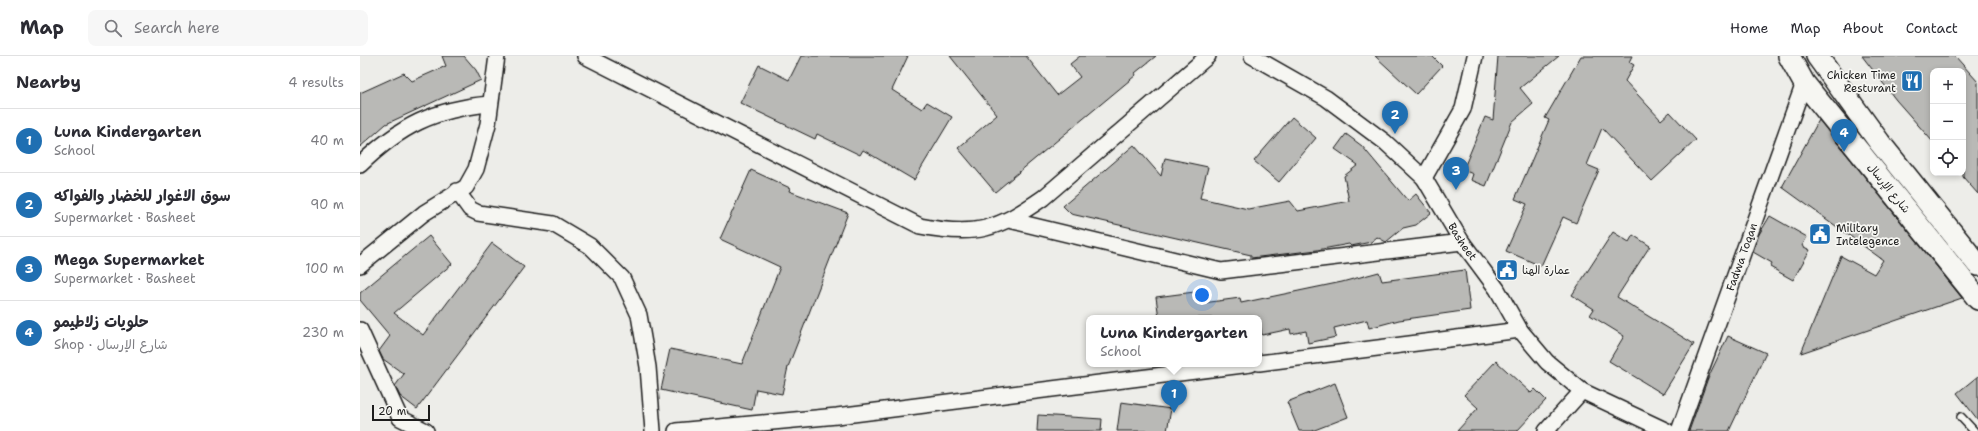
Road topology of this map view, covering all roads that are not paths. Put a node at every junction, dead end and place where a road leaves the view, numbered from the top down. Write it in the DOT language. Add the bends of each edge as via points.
graph roads {
  1 [pos="496,56"];
  2 [pos="585,56"];
  3 [pos="1208,56"];
  4 [pos="1252,56"];
  5 [pos="1475,56"];
  6 [pos="1789,56"];
  7 [pos="1817,56"];
  8 [pos="1804,83"];
  9 [pos="490,104"];
  10 [pos="360,165"];
  11 [pos="1424,178"];
  12 [pos="457,191"];
  13 [pos="1009,220"];
  14 [pos="1462,242"];
  15 [pos="360,265"];
  16 [pos="1978,265"];
  17 [pos="1978,300"];
  18 [pos="360,330"];
  19 [pos="1520,330"];
  20 [pos="1262,363"];
  21 [pos="1227,367"];
  22 [pos="1582,391"];
  23 [pos="1961,417"];
  24 [pos="426,431"];
  25 [pos="653,431"];
  26 [pos="676,431"];
  27 [pos="1546,431"];
  28 [pos="1667,431"];
  29 [pos="1678,431"];
  30 [pos="1974,431"];
  1 -- 9 [label="street"];
  2 -- 13 [label="street" via="920,226 946,231 973,232"];
  3 -- 13 [label="street" via="1043,198"];
  4 -- 11 [label="street, Basheet" via="1326,98 1385,142"];
  5 -- 11 [label="street" via="1463,109"];
  6 -- 8 [label="main road, شارع الإرسال"];
  7 -- 16 [label="main road, شارع الإرسال" via="1880,143"];
  8 -- 17 [label="main road, شارع الإرسال"];
  8 -- 29 [label="street, Fadwa Toqan"];
  9 -- 10 [label="street" via="442,112 413,124 383,143"];
  9 -- 12 [label="street" via="488,124 476,169 466,187"];
  11 -- 14 [label="street, Basheet"];
  12 -- 15 [label="street" via="424,213"];
  12 -- 25 [label="street" via="470,209 478,213 553,224 590,246 622,278 639,315 648,367"];
  13 -- 14 [label="street" via="1221,271"];
  14 -- 19 [label="street, Basheet" via="1497,289"];
  18 -- 24 [label="street" via="400,418"];
  19 -- 20 [label="street"];
  19 -- 22 [label="street, Basheet" via="1547,362"];
  21 -- 26 [label="street" via="845,415"];
  22 -- 27 [label="street"];
  22 -- 28 [label="street, Basheet"];
  23 -- 30 [label="lane"];
}
